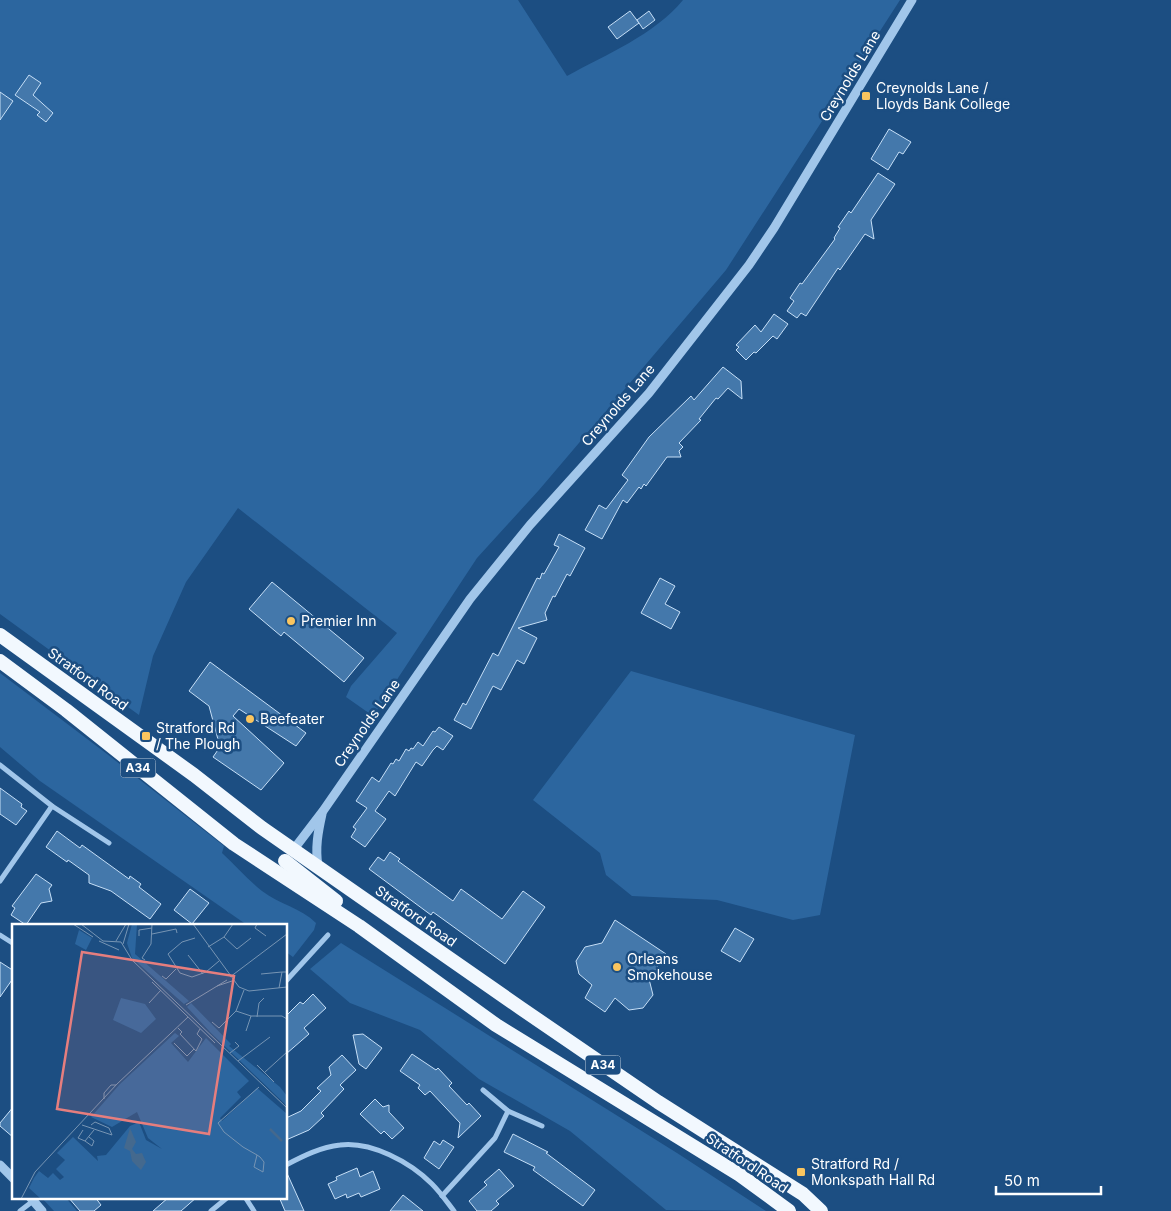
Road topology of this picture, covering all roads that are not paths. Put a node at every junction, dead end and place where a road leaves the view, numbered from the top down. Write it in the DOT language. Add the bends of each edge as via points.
graph roads {
  1 [pos="912,0"];
  2 [pos="0,635"];
  3 [pos="0,661"];
  4 [pos="0,764"];
  5 [pos="52,806"];
  6 [pos="323,812"];
  7 [pos="110,843"];
  8 [pos="294,849"];
  9 [pos="285,862"];
  10 [pos="318,866"];
  11 [pos="277,873"];
  12 [pos="0,881"];
  13 [pos="359,926"];
  14 [pos="0,935"];
  15 [pos="328,935"];
  16 [pos="12,943"];
  17 [pos="288,979"];
  18 [pos="483,1090"];
  19 [pos="508,1111"];
  20 [pos="542,1126"];
  21 [pos="0,1164"];
  22 [pos="288,1164"];
  23 [pos="12,1174"];
  24 [pos="442,1196"];
  25 [pos="227,1198"];
  26 [pos="246,1198"];
  27 [pos="31,1199"];
  28 [pos="20,1211"];
  29 [pos="42,1211"];
  30 [pos="211,1211"];
  31 [pos="254,1211"];
  32 [pos="454,1211"];
  33 [pos="789,1211"];
  34 [pos="821,1211"];
  1 -- 6 [label="street, Creynolds Lane" via="749,265 649,393 530,525 470,600"];
  2 -- 8 [label="highway, Stratford Road / A34"];
  3 -- 11 [label="highway, Stratford Road / A34" via="234,844"];
  4 -- 5 [label="street"];
  5 -- 7 [label="street"];
  5 -- 12 [label="street"];
  6 -- 8 [label="street, Creynolds Lane"];
  6 -- 10 [label="street, Creynolds Lane" via="315,852"];
  8 -- 9 [label="highway"];
  8 -- 10 [label="highway, Stratford Road / A34"];
  9 -- 11 [label="highway"];
  9 -- 13 [label="highway" via="352,911"];
  10 -- 34 [label="highway, Stratford Road / A34" via="658,1102 803,1194"];
  11 -- 13 [label="highway, Stratford Road / A34"];
  13 -- 33 [label="highway, Stratford Road / A34" via="496,1025 740,1175"];
  14 -- 16 [label="street"];
  15 -- 17 [label="street"];
  18 -- 19 [label="street"];
  19 -- 20 [label="street"];
  19 -- 24 [label="street" via="495,1138"];
  21 -- 23 [label="street"];
  22 -- 24 [label="street" via="338,1145 356,1144 375,1149 406,1165 431,1183"];
  24 -- 32 [label="street"];
  25 -- 30 [label="street"];
  26 -- 31 [label="street"];
  27 -- 28 [label="street"];
  27 -- 29 [label="street"];
}
